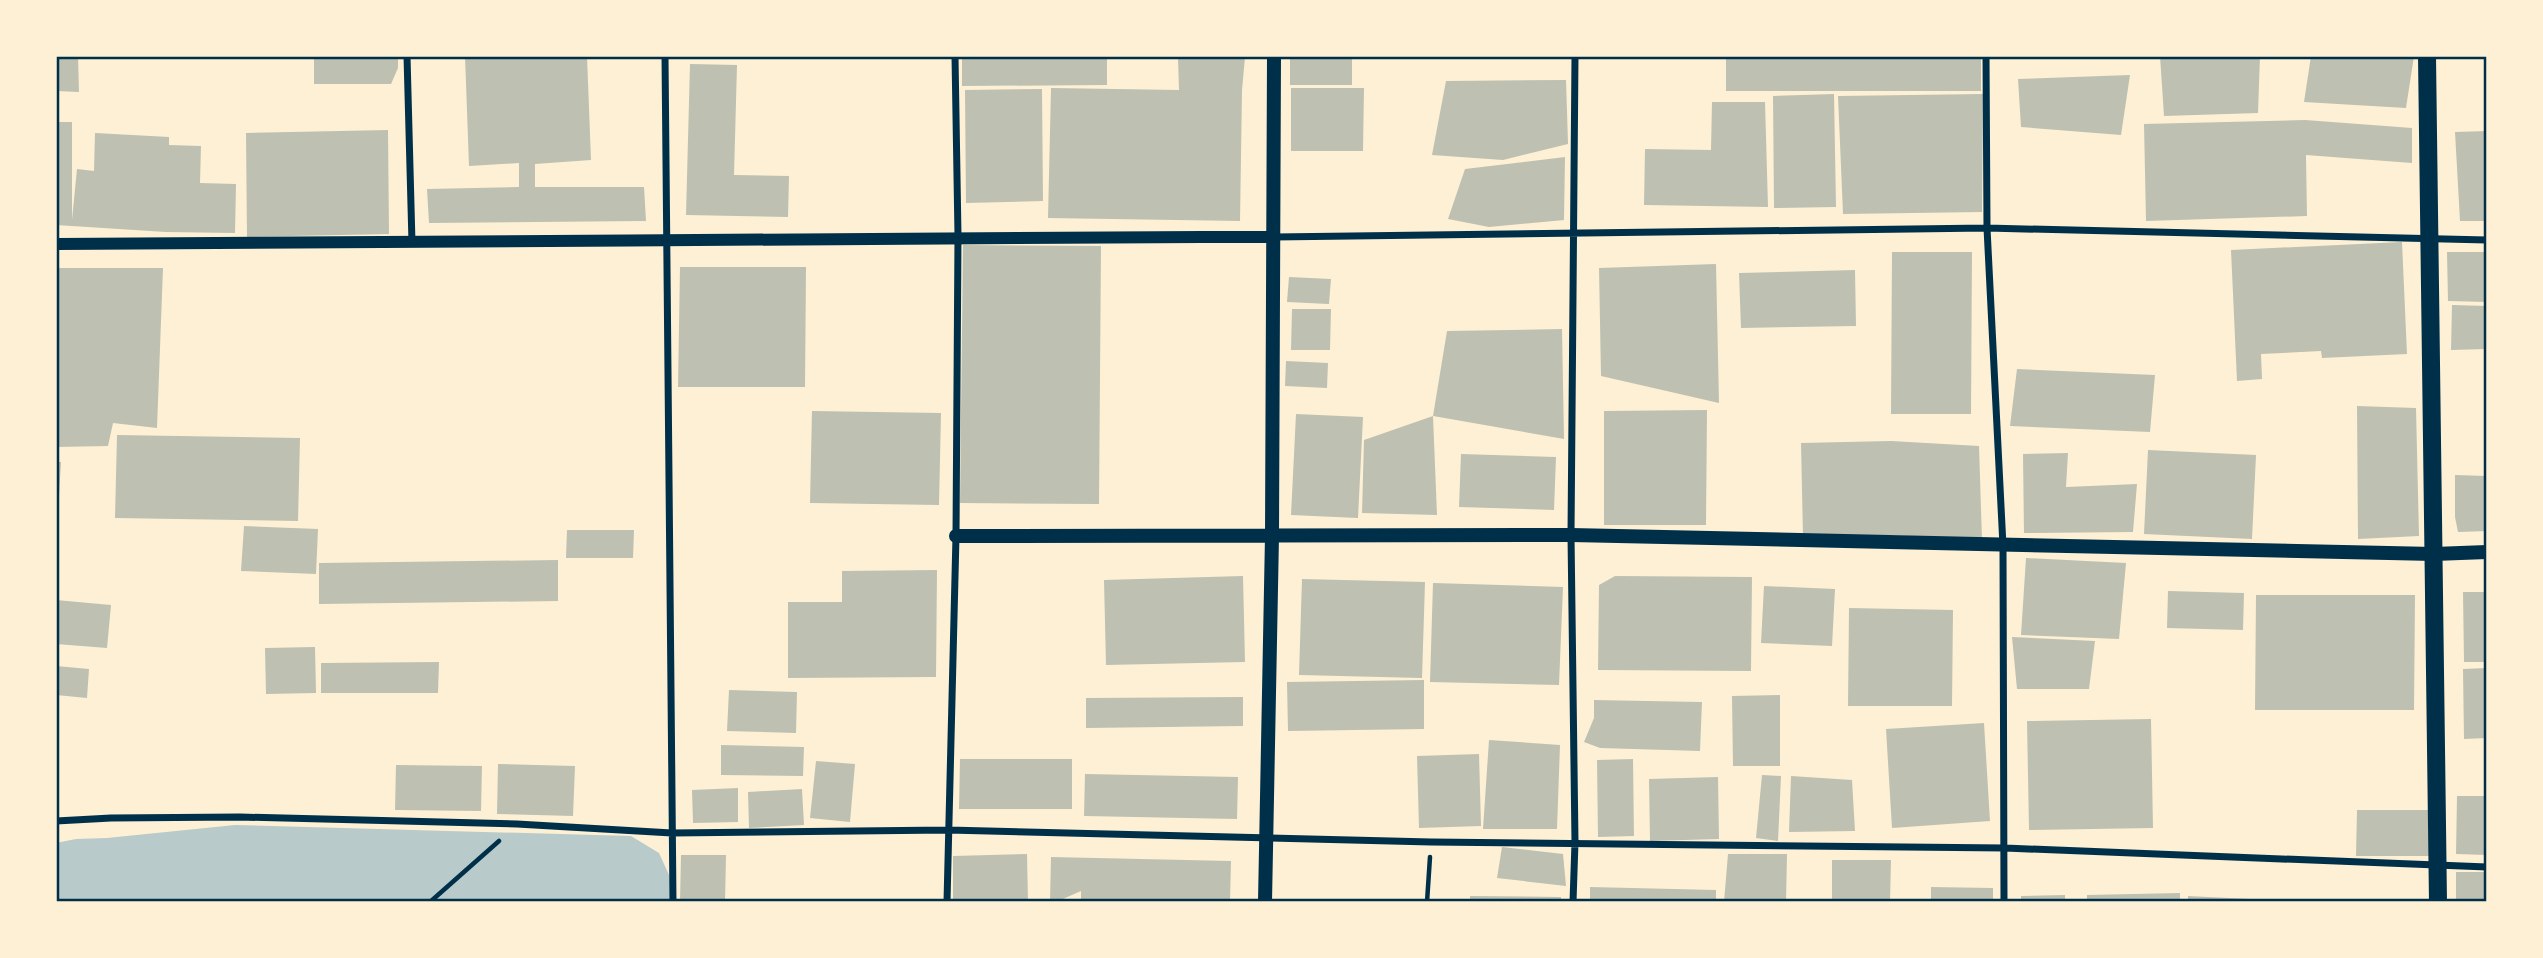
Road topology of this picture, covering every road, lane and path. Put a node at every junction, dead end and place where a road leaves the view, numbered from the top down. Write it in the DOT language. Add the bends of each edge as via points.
graph roads {
  1 [pos="407,56"];
  2 [pos="665,56"];
  3 [pos="955,56"];
  4 [pos="1274,56"];
  5 [pos="1574,56"];
  6 [pos="1986,56"];
  7 [pos="2427,56"];
  8 [pos="1987,228"];
  9 [pos="1573,234"];
  10 [pos="958,236"];
  11 [pos="1274,237"];
  12 [pos="2430,237"];
  13 [pos="667,239"];
  14 [pos="2487,240"];
  15 [pos="56,244"];
  16 [pos="412,244"];
  17 [pos="956,536"];
  18 [pos="1272,536"];
  19 [pos="1571,536"];
  20 [pos="2003,546"];
  21 [pos="2487,552"];
  22 [pos="2434,554"];
  23 [pos="56,821"];
  24 [pos="517,824"];
  25 [pos="948,830"];
  26 [pos="672,833"];
  27 [pos="1265,839"];
  28 [pos="1432,842"];
  29 [pos="1575,842"];
  30 [pos="2005,848"];
  31 [pos="2438,866"];
  32 [pos="2487,867"];
  33 [pos="430,902"];
  34 [pos="673,902"];
  35 [pos="947,902"];
  36 [pos="1265,902"];
  37 [pos="1427,902"];
  38 [pos="1573,902"];
  39 [pos="2004,902"];
  40 [pos="2438,902"];
  1 -- 16 [label="street"];
  2 -- 13 [label="street"];
  3 -- 10 [label="street"];
  4 -- 11 [label="main road"];
  5 -- 9 [label="street"];
  6 -- 8 [label="street"];
  7 -- 12 [label="main road"];
  8 -- 9 [label="street"];
  8 -- 12 [label="street"];
  8 -- 20 [label="street"];
  9 -- 11 [label="street"];
  9 -- 19 [label="street"];
  10 -- 11 [label="street"];
  10 -- 13 [label="street"];
  10 -- 17 [label="street"];
  11 -- 18 [label="main road"];
  12 -- 14 [label="street"];
  12 -- 22 [label="main road"];
  13 -- 16 [label="street"];
  13 -- 26 [label="street"];
  15 -- 16 [label="street"];
  17 -- 18 [label="main road"];
  17 -- 25 [label="street"];
  18 -- 19 [label="main road"];
  18 -- 27 [label="main road"];
  19 -- 20 [label="main road"];
  19 -- 29 [label="street"];
  20 -- 22 [label="main road"];
  20 -- 30 [label="street"];
  21 -- 22 [label="main road"];
  22 -- 31 [label="main road"];
  23 -- 24 [label="street" via="240,817"];
  24 -- 26 [label="street"];
  24 -- 33 [label="path"];
  25 -- 26 [label="street"];
  25 -- 27 [label="street"];
  25 -- 35 [label="street"];
  26 -- 34 [label="street"];
  27 -- 28 [label="street"];
  27 -- 36 [label="main road"];
  28 -- 29 [label="street"];
  28 -- 37 [label="path"];
  29 -- 30 [label="street"];
  29 -- 38 [label="street"];
  30 -- 31 [label="street"];
  30 -- 39 [label="street"];
  31 -- 32 [label="street"];
  31 -- 40 [label="main road"];
}
